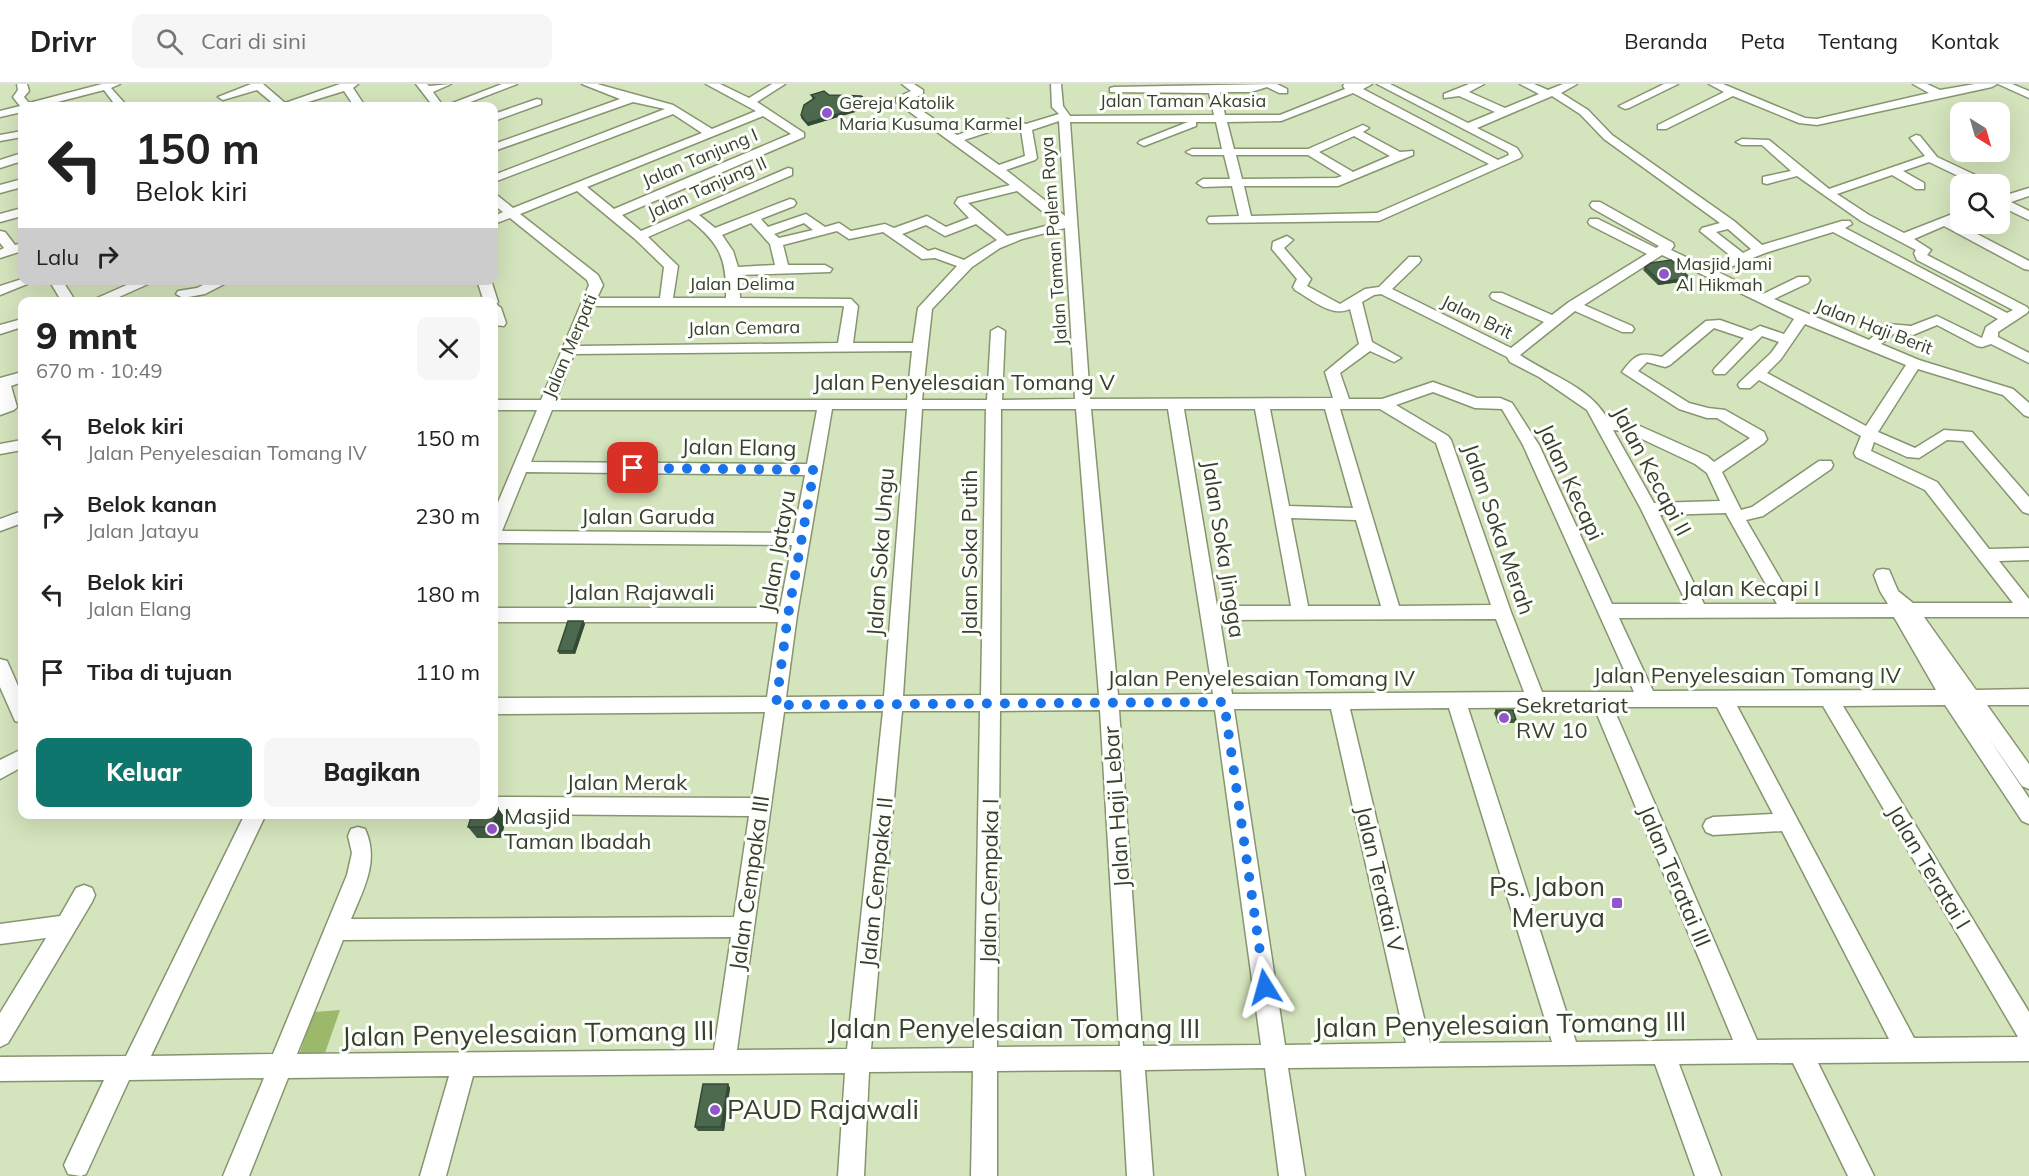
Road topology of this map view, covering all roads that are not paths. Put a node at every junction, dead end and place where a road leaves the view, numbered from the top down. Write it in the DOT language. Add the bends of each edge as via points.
graph roads {
  1 [pos="22,84"];
  2 [pos="446,84"];
  3 [pos="512,84"];
  4 [pos="586,84"];
  5 [pos="711,84"];
  6 [pos="780,84"];
  7 [pos="907,84"];
  8 [pos="1056,84"];
  9 [pos="1067,84"];
  10 [pos="1267,84"];
  11 [pos="1367,84"];
  12 [pos="1382,84"];
  13 [pos="1479,84"];
  14 [pos="1525,84"];
  15 [pos="1572,84"];
  16 [pos="1673,84"];
  17 [pos="1714,84"];
  18 [pos="1918,84"];
  19 [pos="1992,84"];
  20 [pos="2003,84"];
  21 [pos="257,85"];
  22 [pos="348,85"];
  23 [pos="112,87"];
  24 [pos="1131,87"];
  25 [pos="1213,87"];
  26 [pos="1349,87"];
  27 [pos="423,88"];
  28 [pos="1114,90"];
  29 [pos="1283,91"];
  30 [pos="1460,92"];
  31 [pos="1732,92"];
  32 [pos="1550,93"];
  33 [pos="1939,94"];
  34 [pos="2029,95"];
  35 [pos="1448,96"];
  36 [pos="223,97"];
  37 [pos="632,98"];
  38 [pos="21,102"];
  39 [pos="48,102"];
  40 [pos="119,102"];
  41 [pos="277,102"];
  42 [pos="295,102"];
  43 [pos="357,102"];
  44 [pos="435,102"];
  45 [pos="462,102"];
  46 [pos="537,102"];
  47 [pos="748,102"];
  48 [pos="1625,106"];
  49 [pos="18,110"];
  50 [pos="674,110"];
  51 [pos="764,112"];
  52 [pos="1504,112"];
  53 [pos="0,114"];
  54 [pos="1064,116"];
  55 [pos="498,117"];
  56 [pos="1202,120"];
  57 [pos="1221,120"];
  58 [pos="1469,127"];
  59 [pos="1662,127"];
  60 [pos="1026,128"];
  61 [pos="711,133"];
  62 [pos="18,135"];
  63 [pos="0,138"];
  64 [pos="1916,138"];
  65 [pos="957,140"];
  66 [pos="1742,142"];
  67 [pos="1144,143"];
  68 [pos="498,147"];
  69 [pos="1192,152"];
  70 [pos="1229,152"];
  71 [pos="18,156"];
  72 [pos="18,157"];
  73 [pos="0,158"];
  74 [pos="1930,158"];
  75 [pos="0,164"];
  76 [pos="1308,164"];
  77 [pos="1498,164"];
  78 [pos="997,169"];
  79 [pos="1894,171"];
  80 [pos="788,172"];
  81 [pos="1800,172"];
  82 [pos="1963,174"];
  83 [pos="498,176"];
  84 [pos="1353,177"];
  85 [pos="1767,180"];
  86 [pos="1203,183"];
  87 [pos="1237,183"];
  88 [pos="18,186"];
  89 [pos="578,186"];
  90 [pos="1020,186"];
  91 [pos="1920,186"];
  92 [pos="0,191"];
  93 [pos="2029,192"];
  94 [pos="1828,193"];
  95 [pos="2010,196"];
  96 [pos="498,202"];
  97 [pos="2010,202"];
  98 [pos="790,203"];
  99 [pos="1596,205"];
  100 [pos="18,213"];
  101 [pos="511,213"];
  102 [pos="613,214"];
  103 [pos="690,214"];
  104 [pos="2029,216"];
  105 [pos="753,217"];
  106 [pos="0,218"];
  107 [pos="498,218"];
  108 [pos="977,218"];
  109 [pos="1865,218"];
  110 [pos="1950,218"];
  111 [pos="1212,220"];
  112 [pos="1246,220"];
  113 [pos="1942,221"];
  114 [pos="1594,222"];
  115 [pos="1067,224"];
  116 [pos="1730,224"];
  117 [pos="1835,228"];
  118 [pos="823,231"];
  119 [pos="767,232"];
  120 [pos="715,233"];
  121 [pos="892,233"];
  122 [pos="0,235"];
  123 [pos="640,236"];
  124 [pos="1905,237"];
  125 [pos="1005,240"];
  126 [pos="1287,240"];
  127 [pos="776,243"];
  128 [pos="11,250"];
  129 [pos="1760,250"];
  130 [pos="1659,251"];
  131 [pos="1740,258"];
  132 [pos="1414,260"];
  133 [pos="966,265"];
  134 [pos="2029,266"];
  135 [pos="781,269"];
  136 [pos="825,269"];
  137 [pos="734,271"];
  138 [pos="1705,273"];
  139 [pos="1803,280"];
  140 [pos="18,285"];
  141 [pos="218,285"];
  142 [pos="130,290"];
  143 [pos="1383,290"];
  144 [pos="0,291"];
  145 [pos="183,294"];
  146 [pos="200,296"];
  147 [pos="1497,296"];
  148 [pos="108,297"];
  149 [pos="1763,299"];
  150 [pos="1355,301"];
  151 [pos="590,302"];
  152 [pos="733,302"];
  153 [pos="666,303"];
  154 [pos="1574,304"];
  155 [pos="2027,309"];
  156 [pos="1803,318"];
  157 [pos="2007,318"];
  158 [pos="1553,321"];
  159 [pos="18,324"];
  160 [pos="1627,329"];
  161 [pos="0,330"];
  162 [pos="998,331"];
  163 [pos="1752,336"];
  164 [pos="1991,339"];
  165 [pos="1787,340"];
  166 [pos="1366,344"];
  167 [pos="845,346"];
  168 [pos="1870,346"];
  169 [pos="920,347"];
  170 [pos="569,350"];
  171 [pos="1512,354"];
  172 [pos="1394,358"];
  173 [pos="2029,359"];
  174 [pos="1914,363"];
  175 [pos="1720,371"];
  176 [pos="1758,374"];
  177 [pos="18,378"];
  178 [pos="1,383"];
  179 [pos="1745,385"];
  180 [pos="1336,402"];
  181 [pos="1083,403"];
  182 [pos="1175,403"];
  183 [pos="1261,403"];
  184 [pos="915,404"];
  185 [pos="994,404"];
  186 [pos="1383,404"];
  187 [pos="498,405"];
  188 [pos="825,405"];
  189 [pos="10,406"];
  190 [pos="545,406"];
  191 [pos="2029,412"];
  192 [pos="1604,423"];
  193 [pos="1869,434"];
  194 [pos="18,446"];
  195 [pos="0,449"];
  196 [pos="1825,465"];
  197 [pos="520,466"];
  198 [pos="814,470"];
  199 [pos="1713,470"];
  200 [pos="2029,508"];
  201 [pos="1648,509"];
  202 [pos="1280,512"];
  203 [pos="1733,512"];
  204 [pos="1363,514"];
  205 [pos="18,518"];
  206 [pos="498,521"];
  207 [pos="0,525"];
  208 [pos="498,537"];
  209 [pos="802,539"];
  210 [pos="2029,554"];
  211 [pos="1986,555"];
  212 [pos="1883,575"];
  213 [pos="1901,608"];
  214 [pos="2028,610"];
  215 [pos="1606,611"];
  216 [pos="1700,611"];
  217 [pos="1790,611"];
  218 [pos="1502,612"];
  219 [pos="1210,613"];
  220 [pos="1301,613"];
  221 [pos="1392,613"];
  222 [pos="498,615"];
  223 [pos="788,615"];
  224 [pos="0,666"];
  225 [pos="5,687"];
  226 [pos="2029,697"];
  227 [pos="1951,698"];
  228 [pos="1972,698"];
  229 [pos="1723,699"];
  230 [pos="1829,699"];
  231 [pos="1536,700"];
  232 [pos="1600,700"];
  233 [pos="1647,700"];
  234 [pos="1456,701"];
  235 [pos="1224,702"];
  236 [pos="1339,702"];
  237 [pos="992,703"];
  238 [pos="1109,703"];
  239 [pos="893,704"];
  240 [pos="776,705"];
  241 [pos="498,706"];
  242 [pos="18,708"];
  243 [pos="18,759"];
  244 [pos="0,770"];
  245 [pos="2029,780"];
  246 [pos="498,806"];
  247 [pos="760,807"];
  248 [pos="2029,815"];
  249 [pos="253,819"];
  250 [pos="1788,822"];
  251 [pos="1713,826"];
  252 [pos="358,836"];
  253 [pos="84,895"];
  254 [pos="67,926"];
  255 [pos="742,927"];
  256 [pos="336,930"];
  257 [pos="0,934"];
  258 [pos="2029,1034"];
  259 [pos="0,1035"];
  260 [pos="2029,1049"];
  261 [pos="1800,1051"];
  262 [pos="1908,1051"];
  263 [pos="1750,1052"];
  264 [pos="1663,1053"];
  265 [pos="1568,1054"];
  266 [pos="1422,1056"];
  267 [pos="1275,1057"];
  268 [pos="1132,1059"];
  269 [pos="858,1060"];
  270 [pos="986,1060"];
  271 [pos="724,1061"];
  272 [pos="465,1063"];
  273 [pos="128,1067"];
  274 [pos="278,1067"];
  275 [pos="0,1069"];
  276 [pos="77,1165"];
  277 [pos="236,1176"];
  278 [pos="433,1176"];
  279 [pos="851,1176"];
  280 [pos="984,1176"];
  281 [pos="1140,1176"];
  282 [pos="1292,1176"];
  283 [pos="1708,1176"];
  284 [pos="1861,1176"];
  1 -- 38 [label="street" via="24,92 18,97"];
  2 -- 27 [label="street"];
  3 -- 45 [label="street"];
  4 -- 37 [label="street"];
  5 -- 47 [label="street"];
  6 -- 47 [label="street"];
  7 -- 65 [label="street" via="919,92 900,100"];
  8 -- 54 [label="street, Jalan Taman Palem Raya" via="1058,107"];
  9 -- 54 [label="street, Jalan Taman Palem Raya" via="1070,107"];
  10 -- 25 [label="street, Jalan Taman Akasia" via="1251,89"];
  10 -- 29 [label="street"];
  11 -- 26 [label="street, Jalan Taman Akasia"];
  12 -- 58 [label="street"];
  13 -- 30 [label="street"];
  14 -- 32 [label="street"];
  15 -- 32 [label="street"];
  16 -- 48 [label="street"];
  17 -- 31 [label="street"];
  18 -- 33 [label="street"];
  19 -- 33 [label="street"];
  20 -- 34 [label="street"];
  21 -- 36 [label="street"];
  21 -- 41 [label="street"];
  22 -- 42 [label="street"];
  22 -- 43 [label="street"];
  23 -- 39 [label="street"];
  23 -- 40 [label="street"];
  24 -- 25 [label="street, Jalan Taman Akasia"];
  24 -- 28 [label="street, Jalan Taman Akasia"];
  25 -- 57 [label="street"];
  26 -- 57 [label="street, Jalan Taman Akasia" via="1281,118"];
  26 -- 77 [label="street"];
  27 -- 44 [label="street"];
  30 -- 35 [label="street"];
  30 -- 52 [label="street"];
  31 -- 33 [label="street" via="1803,121 1817,122"];
  31 -- 59 [label="street"];
  32 -- 52 [label="street"];
  32 -- 116 [label="street" via="1584,112 1633,156"];
  37 -- 50 [label="street"];
  37 -- 68 [label="street"];
  46 -- 55 [label="street"];
  47 -- 51 [label="street"];
  49 -- 53 [label="street"];
  50 -- 61 [label="street"];
  50 -- 83 [label="street"];
  51 -- 61 [label="street"];
  51 -- 102 [label="street, Jalan Tanjung I" via="800,135"];
  52 -- 58 [label="street"];
  54 -- 56 [label="street, Jalan Taman Akasia"];
  54 -- 60 [label="street, Jalan Taman Akasia"];
  54 -- 115 [label="street, Jalan Taman Palem Raya"];
  56 -- 57 [label="street, Jalan Taman Akasia"];
  56 -- 67 [label="street"];
  57 -- 70 [label="street"];
  58 -- 77 [label="street" via="1516,153"];
  60 -- 65 [label="street" via="1007,122"];
  60 -- 78 [label="street" via="1031,158"];
  61 -- 89 [label="street"];
  62 -- 63 [label="street"];
  64 -- 74 [label="street"];
  65 -- 78 [label="street"];
  66 -- 81 [label="street" via="1765,142"];
  69 -- 70 [label="street"];
  70 -- 76 [label="street"];
  70 -- 87 [label="street"];
  71 -- 73 [label="street"];
  72 -- 75 [label="street"];
  74 -- 79 [label="street"];
  74 -- 82 [label="street"];
  76 -- 84 [label="street"];
  76 -- 84 [label="street" via="1338,182"];
  76 -- 84 [label="street" via="1359,130 1405,155"];
  76 -- 87 [label="street"];
  77 -- 112 [label="street" via="1379,217"];
  78 -- 90 [label="street"];
  79 -- 91 [label="street"];
  79 -- 94 [label="street"];
  80 -- 103 [label="street, Jalan Tanjung II"];
  81 -- 85 [label="street"];
  81 -- 94 [label="street"];
  86 -- 87 [label="street"];
  87 -- 112 [label="street"];
  88 -- 92 [label="street"];
  89 -- 101 [label="street"];
  89 -- 102 [label="street"];
  90 -- 108 [label="street" via="961,202"];
  90 -- 115 [label="street"];
  93 -- 95 [label="street"];
  94 -- 109 [label="street"];
  96 -- 101 [label="street, Jalan Merpati"];
  97 -- 104 [label="street"];
  98 -- 105 [label="street"];
  99 -- 130 [label="street" via="1668,246"];
  100 -- 106 [label="street"];
  101 -- 107 [label="street"];
  101 -- 151 [label="street, Jalan Merpati" via="593,278 596,285"];
  102 -- 123 [label="street"];
  103 -- 120 [label="street"];
  103 -- 123 [label="street, Jalan Tanjung II"];
  105 -- 119 [label="street"];
  105 -- 120 [label="street"];
  108 -- 121 [label="street" via="945,232 927,220"];
  108 -- 125 [label="street"];
  109 -- 117 [label="street"];
  109 -- 124 [label="street"];
  110 -- 113 [label="street"];
  111 -- 112 [label="street"];
  113 -- 124 [label="street"];
  113 -- 134 [label="street"];
  114 -- 130 [label="street, Jalan Haji Berit"];
  115 -- 125 [label="street"];
  115 -- 181 [label="street, Jalan Taman Palem Raya"];
  116 -- 129 [label="street"];
  116 -- 131 [label="street" via="1706,231"];
  117 -- 129 [label="street"];
  117 -- 157 [label="street"];
  118 -- 119 [label="street" via="806,218"];
  118 -- 121 [label="street" via="841,227 850,235 885,228"];
  118 -- 127 [label="street"];
  119 -- 127 [label="street"];
  120 -- 137 [label="street"];
  121 -- 133 [label="street" via="927,256 935,253"];
  122 -- 128 [label="street"];
  123 -- 153 [label="street" via="671,266"];
  124 -- 155 [label="street" via="1925,250 1922,256"];
  125 -- 133 [label="street"];
  126 -- 150 [label="street" via="1278,249 1304,279 1300,287 1337,308"];
  127 -- 135 [label="street"];
  129 -- 131 [label="street"];
  130 -- 138 [label="street, Jalan Haji Berit"];
  130 -- 154 [label="street, Jalan Brit"];
  131 -- 138 [label="street"];
  132 -- 143 [label="street"];
  133 -- 169 [label="street, Jalan Soka Ungu" via="925,308"];
  135 -- 136 [label="street"];
  135 -- 137 [label="street"];
  137 -- 152 [label="street"];
  138 -- 149 [label="street, Jalan Haji Berit"];
  139 -- 149 [label="street"];
  140 -- 144 [label="street"];
  141 -- 146 [label="street"];
  142 -- 148 [label="street"];
  143 -- 150 [label="street"];
  143 -- 171 [label="street, Jalan Brit"];
  145 -- 146 [label="street"];
  147 -- 158 [label="street"];
  149 -- 156 [label="street, Jalan Haji Berit"];
  150 -- 166 [label="street"];
  151 -- 153 [label="street, Jalan Delima"];
  151 -- 170 [label="street, Jalan Merpati"];
  152 -- 153 [label="street, Jalan Delima"];
  152 -- 167 [label="street, Jalan Delima" via="850,303"];
  154 -- 158 [label="street, Jalan Brit"];
  154 -- 160 [label="street"];
  155 -- 157 [label="street"];
  156 -- 165 [label="street"];
  156 -- 168 [label="street, Jalan Haji Berit"];
  157 -- 164 [label="street" via="1991,330"];
  158 -- 171 [label="street, Jalan Brit"];
  159 -- 161 [label="street"];
  162 -- 185 [label="street, Jalan Soka Putih"];
  163 -- 165 [label="street" via="1762,329"];
  163 -- 175 [label="street"];
  163 -- 199 [label="street" via="1711,324 1665,362 1644,357 1629,372 1684,406 1720,413 1756,433 1759,439"];
  164 -- 168 [label="street" via="1982,343 1936,320 1913,331 1893,327"];
  164 -- 173 [label="street"];
  165 -- 176 [label="street"];
  166 -- 172 [label="street"];
  166 -- 180 [label="street" via="1332,372"];
  167 -- 169 [label="street, Jalan Cemara"];
  167 -- 170 [label="street, Jalan Cemara"];
  168 -- 174 [label="street, Jalan Haji Berit"];
  169 -- 184 [label="street, Jalan Soka Ungu"];
  170 -- 190 [label="street, Jalan Merpati"];
  171 -- 192 [label="street, Jalan Kecapi II" via="1586,401"];
  174 -- 191 [label="street, Jalan Haji Berit" via="2008,392"];
  174 -- 193 [label="street"];
  176 -- 179 [label="street"];
  176 -- 193 [label="street"];
  177 -- 178 [label="street"];
  178 -- 189 [label="street"];
  180 -- 183 [label="street, Jalan Penyelesaian Tomang V"];
  180 -- 186 [label="street, Jalan Penyelesaian Tomang V"];
  180 -- 204 [label="street"];
  181 -- 182 [label="street, Jalan Penyelesaian Tomang V"];
  181 -- 185 [label="street, Jalan Penyelesaian Tomang V"];
  181 -- 238 [label="street, Jalan Haji Lebar"];
  182 -- 183 [label="street, Jalan Penyelesaian Tomang V"];
  182 -- 219 [label="street, Jalan Soka Jingga"];
  183 -- 202 [label="street"];
  184 -- 185 [label="street, Jalan Penyelesaian Tomang V"];
  184 -- 188 [label="street, Jalan Penyelesaian Tomang V"];
  184 -- 239 [label="street, Jalan Soka Ungu"];
  185 -- 237 [label="street, Jalan Soka Putih"];
  186 -- 215 [label="street, Jalan Kecapi" via="1433,387 1475,403 1507,406 1531,445"];
  186 -- 218 [label="street, Jalan Soka Merah" via="1443,440"];
  187 -- 190 [label="street, Jalan Penyelesaian Tomang V"];
  188 -- 190 [label="street, Jalan Penyelesaian Tomang V"];
  188 -- 198 [label="street, Jalan Jatayu"];
  190 -- 197 [label="street, Jalan Merpati"];
  192 -- 199 [label="street" via="1628,427 1694,456"];
  192 -- 201 [label="street, Jalan Kecapi II"];
  193 -- 200 [label="street" via="1916,453 1940,436 1970,438"];
  193 -- 211 [label="street" via="1862,453 1931,486"];
  194 -- 195 [label="street"];
  196 -- 203 [label="street" via="1756,512"];
  197 -- 198 [label="street, Jalan Elang"];
  197 -- 206 [label="street, Jalan Merpati"];
  198 -- 209 [label="street, Jalan Jatayu"];
  199 -- 203 [label="street"];
  201 -- 203 [label="street"];
  201 -- 216 [label="street, Jalan Kecapi II"];
  202 -- 204 [label="street"];
  202 -- 220 [label="street"];
  203 -- 217 [label="street"];
  204 -- 221 [label="street"];
  205 -- 207 [label="street"];
  208 -- 209 [label="street, Jalan Garuda"];
  209 -- 223 [label="street, Jalan Jatayu"];
  210 -- 211 [label="street"];
  211 -- 214 [label="street"];
  212 -- 213 [label="street" via="1888,591"];
  213 -- 214 [label="street, Jalan Kecapi I"];
  213 -- 217 [label="street, Jalan Kecapi I"];
  213 -- 227 [label="street"];
  213 -- 228 [label="street"];
  215 -- 216 [label="street, Jalan Kecapi I"];
  215 -- 233 [label="street, Jalan Kecapi"];
  216 -- 217 [label="street, Jalan Kecapi I"];
  218 -- 221 [label="street"];
  218 -- 231 [label="street, Jalan Soka Merah"];
  219 -- 220 [label="street"];
  219 -- 235 [label="street, Jalan Soka Jingga"];
  220 -- 221 [label="street"];
  222 -- 223 [label="street, Jalan Rajawali"];
  223 -- 240 [label="street, Jalan Jatayu"];
  224 -- 225 [label="street"];
  225 -- 242 [label="street"];
  226 -- 228 [label="street, Jalan Penyelesaian Tomang IV"];
  227 -- 228 [label="street, Jalan Penyelesaian Tomang IV"];
  227 -- 230 [label="street, Jalan Penyelesaian Tomang IV"];
  227 -- 248 [label="street"];
  228 -- 245 [label="street"];
  229 -- 230 [label="street, Jalan Penyelesaian Tomang IV"];
  229 -- 233 [label="street, Jalan Penyelesaian Tomang IV"];
  229 -- 250 [label="street"];
  230 -- 258 [label="street, Jalan Teratai I"];
  231 -- 232 [label="street, Jalan Penyelesaian Tomang IV"];
  231 -- 234 [label="street, Jalan Penyelesaian Tomang IV"];
  232 -- 233 [label="street, Jalan Penyelesaian Tomang IV"];
  232 -- 263 [label="street, Jalan Teratai III"];
  234 -- 236 [label="street, Jalan Penyelesaian Tomang IV"];
  234 -- 265 [label="street"];
  235 -- 236 [label="street, Jalan Penyelesaian Tomang IV"];
  235 -- 238 [label="street, Jalan Penyelesaian Tomang IV"];
  235 -- 267 [label="street, Jalan Soka Jingga"];
  236 -- 266 [label="street, Jalan Teratai V"];
  237 -- 238 [label="street, Jalan Penyelesaian Tomang IV"];
  237 -- 239 [label="street, Jalan Penyelesaian Tomang IV"];
  237 -- 270 [label="street, Jalan Cempaka I"];
  238 -- 268 [label="street, Jalan Haji Lebar"];
  239 -- 240 [label="street, Jalan Penyelesaian Tomang IV"];
  239 -- 269 [label="street, Jalan Cempaka II"];
  240 -- 241 [label="street, Jalan Penyelesaian Tomang IV"];
  240 -- 247 [label="street, Jalan Cempaka III"];
  243 -- 244 [label="street"];
  246 -- 247 [label="street, Jalan Merak"];
  247 -- 255 [label="street, Jalan Cempaka III"];
  249 -- 273 [label="street"];
  250 -- 251 [label="street"];
  250 -- 262 [label="street"];
  252 -- 256 [label="street" via="362,853 358,875"];
  253 -- 254 [label="street"];
  254 -- 257 [label="street"];
  254 -- 259 [label="street"];
  255 -- 256 [label="street"];
  255 -- 271 [label="street, Jalan Cempaka III"];
  256 -- 274 [label="street"];
  260 -- 262 [label="street, Jalan Penyelesaian Tomang III"];
  261 -- 262 [label="street, Jalan Penyelesaian Tomang III"];
  261 -- 263 [label="street, Jalan Penyelesaian Tomang III"];
  261 -- 284 [label="street"];
  263 -- 264 [label="street, Jalan Penyelesaian Tomang III"];
  264 -- 265 [label="street, Jalan Penyelesaian Tomang III"];
  264 -- 283 [label="street"];
  265 -- 266 [label="street, Jalan Penyelesaian Tomang III"];
  266 -- 267 [label="street, Jalan Penyelesaian Tomang III"];
  267 -- 268 [label="street, Jalan Penyelesaian Tomang III"];
  267 -- 282 [label="street, Jalan Soka Jingga"];
  268 -- 270 [label="street, Jalan Penyelesaian Tomang III"];
  268 -- 281 [label="street, Jalan Haji Lebar"];
  269 -- 270 [label="street, Jalan Penyelesaian Tomang III"];
  269 -- 271 [label="street, Jalan Penyelesaian Tomang III"];
  269 -- 279 [label="street"];
  270 -- 280 [label="street, Jalan Cempaka I"];
  271 -- 272 [label="street, Jalan Penyelesaian Tomang III"];
  272 -- 274 [label="street, Jalan Penyelesaian Tomang III"];
  272 -- 278 [label="street"];
  273 -- 274 [label="street, Jalan Penyelesaian Tomang III"];
  273 -- 275 [label="street, Jalan Penyelesaian Tomang III"];
  273 -- 276 [label="street"];
  274 -- 277 [label="street"];
}
